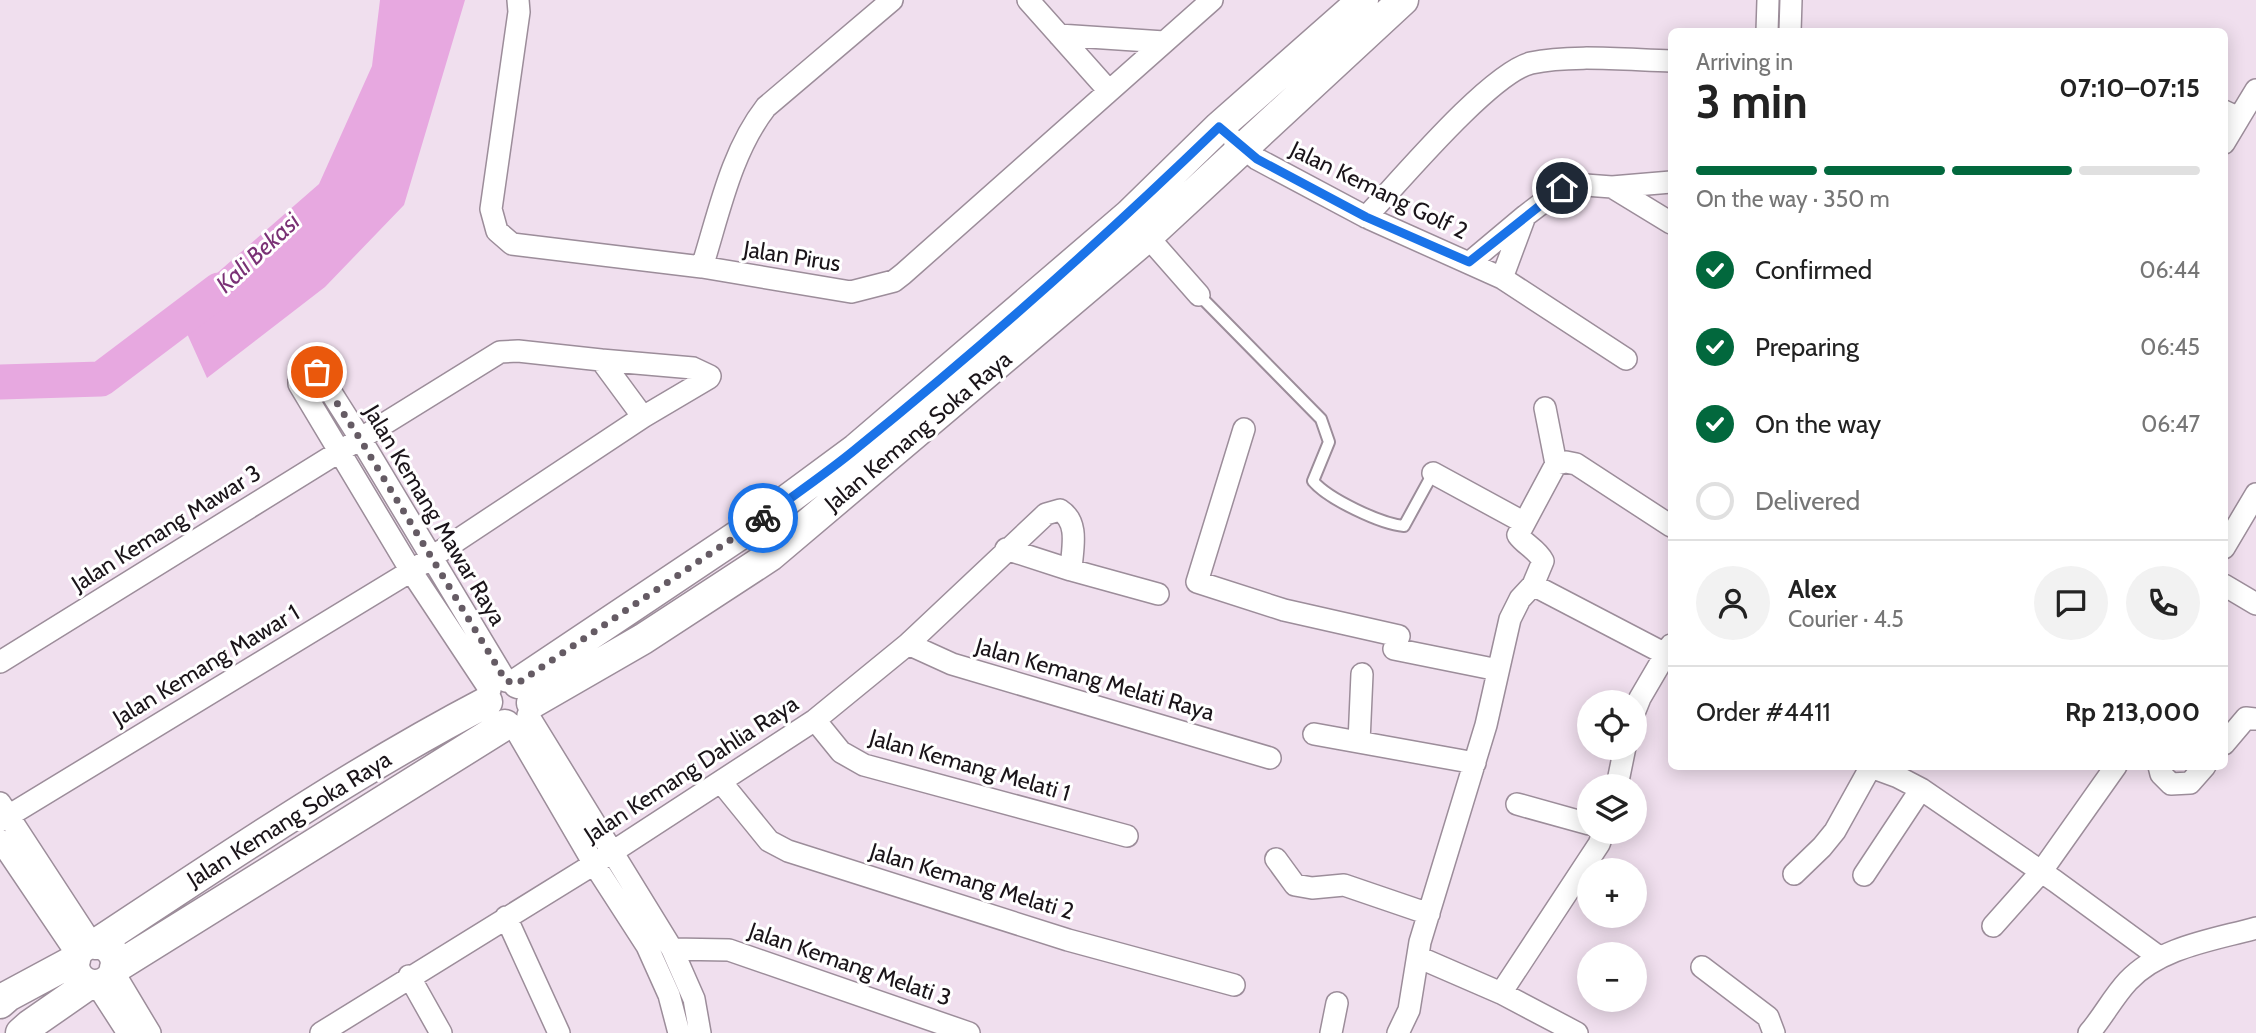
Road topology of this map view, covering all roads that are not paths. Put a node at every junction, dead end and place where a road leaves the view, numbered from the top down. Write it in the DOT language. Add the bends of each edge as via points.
graph roads {
  1 [pos="892,0"];
  2 [pos="1028,0"];
  3 [pos="1212,0"];
  4 [pos="1363,0"];
  5 [pos="1403,0"];
  6 [pos="1768,0"];
  7 [pos="1791,0"];
  8 [pos="523,4"];
  9 [pos="1767,28"];
  10 [pos="1790,28"];
  11 [pos="1059,35"];
  12 [pos="1164,42"];
  13 [pos="1668,61"];
  14 [pos="2256,90"];
  15 [pos="1109,92"];
  16 [pos="2232,114"];
  17 [pos="1219,127"];
  18 [pos="1244,148"];
  19 [pos="1668,182"];
  20 [pos="1612,187"];
  21 [pos="1525,216"];
  22 [pos="1366,217"];
  23 [pos="1668,221"];
  24 [pos="1138,226"];
  25 [pos="1469,262"];
  26 [pos="702,267"];
  27 [pos="1502,278"];
  28 [pos="1199,295"];
  29 [pos="601,359"];
  30 [pos="1626,359"];
  31 [pos="1545,408"];
  32 [pos="643,417"];
  33 [pos="1244,429"];
  34 [pos="360,439"];
  35 [pos="340,451"];
  36 [pos="1556,464"];
  37 [pos="1433,472"];
  38 [pos="2256,494"];
  39 [pos="1523,522"];
  40 [pos="1668,524"];
  41 [pos="2228,541"];
  42 [pos="1006,549"];
  43 [pos="430,558"];
  44 [pos="1071,570"];
  45 [pos="411,571"];
  46 [pos="1533,585"];
  47 [pos="2228,587"];
  48 [pos="1158,594"];
  49 [pos="2254,598"];
  50 [pos="908,644"];
  51 [pos="1668,652"];
  52 [pos="1668,654"];
  53 [pos="0,662"];
  54 [pos="1498,670"];
  55 [pos="1362,674"];
  56 [pos="1645,690"];
  57 [pos="510,703"];
  58 [pos="2256,719"];
  59 [pos="815,720"];
  60 [pos="1314,734"];
  61 [pos="2228,739"];
  62 [pos="1359,742"];
  63 [pos="1270,758"];
  64 [pos="1475,763"];
  65 [pos="1867,770"];
  66 [pos="1877,770"];
  67 [pos="2113,770"];
  68 [pos="2160,770"];
  69 [pos="2201,770"];
  70 [pos="721,782"];
  71 [pos="1921,789"];
  72 [pos="1517,804"];
  73 [pos="3,813"];
  74 [pos="1577,821"];
  75 [pos="1127,836"];
  76 [pos="0,840"];
  77 [pos="1599,844"];
  78 [pos="603,858"];
  79 [pos="1276,859"];
  80 [pos="2041,872"];
  81 [pos="1794,874"];
  82 [pos="1864,875"];
  83 [pos="1429,914"];
  84 [pos="506,917"];
  85 [pos="1993,926"];
  86 [pos="2256,928"];
  87 [pos="672,949"];
  88 [pos="1418,957"];
  89 [pos="2159,957"];
  90 [pos="94,964"];
  91 [pos="1702,967"];
  92 [pos="409,976"];
  93 [pos="1234,985"];
  94 [pos="1501,993"];
  95 [pos="0,1003"];
  96 [pos="1337,1003"];
  97 [pos="21,1033"];
  98 [pos="128,1033"];
  99 [pos="150,1033"];
  100 [pos="321,1033"];
  101 [pos="441,1033"];
  102 [pos="559,1033"];
  103 [pos="679,1033"];
  104 [pos="700,1033"];
  105 [pos="969,1033"];
  106 [pos="1331,1033"];
  107 [pos="1398,1033"];
  108 [pos="1577,1033"];
  109 [pos="1774,1033"];
  110 [pos="2089,1033"];
  1 -- 26 [label="street" via="766,107 751,125"];
  2 -- 11 [label="street"];
  3 -- 12 [label="street, Jalan Pirus"];
  4 -- 17 [label="street, Jalan Kemang Soka Raya"];
  5 -- 18 [label="street, Jalan Kemang Soka Raya"];
  6 -- 9 [label="street"];
  7 -- 10 [label="street"];
  8 -- 26 [label="street, Jalan Pirus" via="491,209 497,231 512,244"];
  11 -- 12 [label="street"];
  11 -- 15 [label="street"];
  12 -- 15 [label="street, Jalan Pirus"];
  13 -- 22 [label="street" via="1556,59 1528,64 1470,106"];
  14 -- 16 [label="street"];
  15 -- 26 [label="street, Jalan Pirus" via="894,281 851,292"];
  17 -- 18 [label="street, Jalan Kemang Golf 2"];
  17 -- 24 [label="street, Jalan Kemang Soka Raya"];
  18 -- 22 [label="street, Jalan Kemang Golf 2"];
  18 -- 24 [label="street, Jalan Kemang Soka Raya"];
  19 -- 20 [label="street"];
  20 -- 21 [label="street" via="1572,184"];
  20 -- 23 [label="street"];
  21 -- 25 [label="street"];
  21 -- 27 [label="street"];
  22 -- 25 [label="street, Jalan Kemang Golf 2"];
  24 -- 28 [label="street"];
  24 -- 57 [label="street, Jalan Kemang Soka Raya" via="856,449"];
  25 -- 27 [label="street, Jalan Kemang Golf 2"];
  27 -- 30 [label="street, Jalan Kemang Golf 2"];
  28 -- 37 [label="lane" via="1321,419 1329,442 1313,481 1320,489 1404,526"];
  29 -- 32 [label="street"];
  29 -- 32 [label="street, Jalan Kemang Mawar 1" via="693,368 710,376"];
  29 -- 34 [label="street, Jalan Kemang Mawar 3" via="500,352"];
  31 -- 36 [label="street"];
  32 -- 43 [label="street, Jalan Kemang Mawar 1"];
  33 -- 54 [label="street" via="1197,582 1284,610 1399,636 1394,649"];
  34 -- 35 [label="street, Jalan Kemang Mawar 3"];
  34 -- 35 [label="street, Jalan Kemang Mawar Raya" via="320,375 316,372 299,380"];
  34 -- 43 [label="street, Jalan Kemang Mawar Raya"];
  35 -- 45 [label="street, Jalan Kemang Mawar Raya"];
  35 -- 53 [label="street, Jalan Kemang Mawar 3"];
  36 -- 39 [label="street"];
  36 -- 40 [label="street" via="1576,464"];
  37 -- 39 [label="street"];
  38 -- 41 [label="street"];
  39 -- 46 [label="street" via="1518,535 1543,561"];
  42 -- 44 [label="street"];
  42 -- 44 [label="street, Jalan Kemang Dahlia Raya" via="1046,514 1060,510 1074,527"];
  42 -- 50 [label="street, Jalan Kemang Dahlia Raya"];
  43 -- 45 [label="street, Jalan Kemang Mawar 1"];
  43 -- 57 [label="street, Jalan Kemang Mawar Raya"];
  44 -- 48 [label="street"];
  45 -- 57 [label="street, Jalan Kemang Mawar Raya"];
  45 -- 73 [label="street, Jalan Kemang Mawar 1"];
  46 -- 51 [label="street"];
  46 -- 54 [label="street" via="1510,619"];
  47 -- 49 [label="street"];
  50 -- 59 [label="street, Jalan Kemang Dahlia Raya"];
  50 -- 63 [label="street, Jalan Kemang Melati Raya" via="952,664"];
  52 -- 56 [label="street"];
  54 -- 64 [label="street"];
  55 -- 62 [label="street"];
  57 -- 78 [label="street, Jalan Kemang Mawar Raya"];
  57 -- 90 [label="street, Jalan Kemang Soka Raya" via="415,740 317,798"];
  58 -- 61 [label="street" via="2246,718"];
  59 -- 70 [label="street, Jalan Kemang Dahlia Raya"];
  59 -- 75 [label="street, Jalan Kemang Melati 1" via="841,752 864,765"];
  60 -- 62 [label="street"];
  62 -- 64 [label="street"];
  64 -- 83 [label="street"];
  65 -- 81 [label="street" via="1835,831"];
  66 -- 71 [label="street"];
  67 -- 80 [label="street"];
  68 -- 69 [label="street" via="2171,784 2190,783"];
  70 -- 78 [label="street, Jalan Kemang Dahlia Raya"];
  70 -- 93 [label="street, Jalan Kemang Melati 2" via="769,841 788,851 1068,940"];
  71 -- 80 [label="street"];
  71 -- 82 [label="street"];
  72 -- 74 [label="street"];
  73 -- 90 [label="street"];
  76 -- 90 [label="street"];
  77 -- 94 [label="street"];
  78 -- 84 [label="street, Jalan Kemang Dahlia Raya"];
  78 -- 87 [label="street, Jalan Kemang Mawar Raya"];
  78 -- 103 [label="street, Jalan Kemang Mawar Raya" via="669,995"];
  79 -- 83 [label="street" via="1295,885 1344,885"];
  80 -- 85 [label="street"];
  80 -- 89 [label="street"];
  83 -- 88 [label="street"];
  84 -- 92 [label="street, Jalan Kemang Dahlia Raya"];
  84 -- 102 [label="street"];
  86 -- 89 [label="street"];
  87 -- 104 [label="street, Jalan Kemang Mawar Raya" via="694,999"];
  87 -- 105 [label="street, Jalan Kemang Melati 3" via="729,950"];
  88 -- 94 [label="street"];
  88 -- 107 [label="street" via="1409,1010"];
  89 -- 110 [label="street" via="2128,981"];
  90 -- 95 [label="street, Jalan Kemang Soka Raya"];
  90 -- 97 [label="street, Jalan Kemang Soka Raya"];
  90 -- 98 [label="street"];
  90 -- 99 [label="street"];
  91 -- 109 [label="street" via="1768,1017"];
  92 -- 100 [label="street, Jalan Kemang Dahlia Raya"];
  92 -- 101 [label="street"];
  94 -- 108 [label="street"];
  96 -- 106 [label="street"];
}
